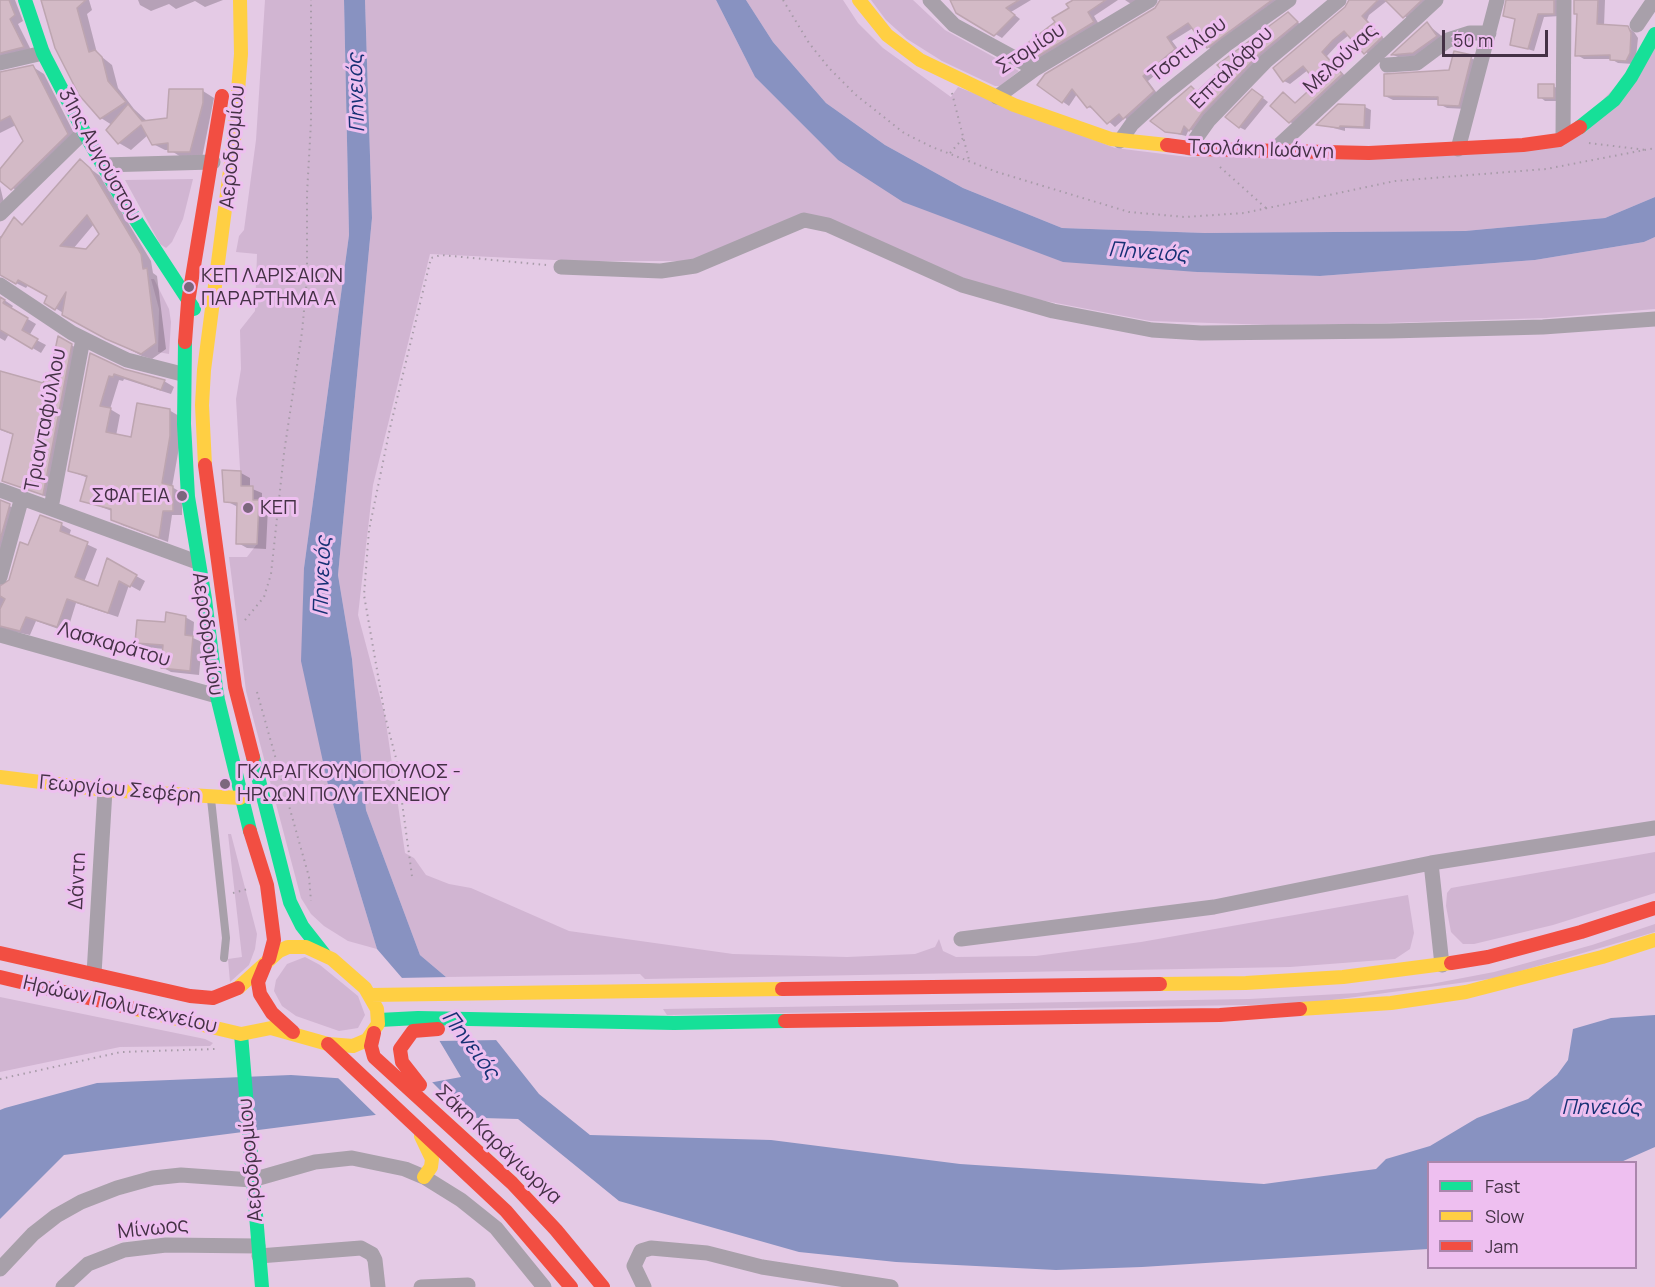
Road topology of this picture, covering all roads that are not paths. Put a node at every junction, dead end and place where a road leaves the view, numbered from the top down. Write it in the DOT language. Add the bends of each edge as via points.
graph roads {
  1 [pos="25,0"];
  2 [pos="238,0"];
  3 [pos="859,0"];
  4 [pos="930,0"];
  5 [pos="1150,0"];
  6 [pos="1289,0"];
  7 [pos="1339,0"];
  8 [pos="1436,0"];
  9 [pos="1497,0"];
  10 [pos="1564,0"];
  11 [pos="1654,0"];
  12 [pos="1637,25"];
  13 [pos="1489,33"];
  14 [pos="1655,34"];
  15 [pos="43,53"];
  16 [pos="0,63"];
  17 [pos="1387,65"];
  18 [pos="1035,69"];
  19 [pos="997,97"];
  20 [pos="84,132"];
  21 [pos="1561,138"];
  22 [pos="1120,141"];
  23 [pos="1189,148"];
  24 [pos="1275,148"];
  25 [pos="1458,149"];
  26 [pos="213,162"];
  27 [pos="103,165"];
  28 [pos="0,214"];
  29 [pos="561,267"];
  30 [pos="0,285"];
  31 [pos="188,302"];
  32 [pos="1655,319"];
  33 [pos="210,330"];
  34 [pos="83,339"];
  35 [pos="182,374"];
  36 [pos="0,490"];
  37 [pos="22,497"];
  38 [pos="51,508"];
  39 [pos="197,562"];
  40 [pos="0,577"];
  41 [pos="0,635"];
  42 [pos="216,696"];
  43 [pos="0,777"];
  44 [pos="105,790"];
  45 [pos="211,797"];
  46 [pos="240,798"];
  47 [pos="1655,828"];
  48 [pos="1431,863"];
  49 [pos="1655,908"];
  50 [pos="961,939"];
  51 [pos="1655,940"];
  52 [pos="0,953"];
  53 [pos="324,954"];
  54 [pos="224,958"];
  55 [pos="267,962"];
  56 [pos="1442,965"];
  57 [pos="94,974"];
  58 [pos="0,977"];
  59 [pos="232,992"];
  60 [pos="370,995"];
  61 [pos="415,1024"];
  62 [pos="376,1027"];
  63 [pos="241,1034"];
  64 [pos="298,1035"];
  65 [pos="328,1044"];
  66 [pos="443,1119"];
  67 [pos="429,1143"];
  68 [pos="252,1178"];
  69 [pos="424,1178"];
  70 [pos="259,1251"];
  71 [pos="0,1269"];
  72 [pos="468,1285"];
  73 [pos="63,1287"];
  74 [pos="262,1287"];
  75 [pos="378,1287"];
  76 [pos="422,1287"];
  77 [pos="544,1287"];
  78 [pos="571,1287"];
  79 [pos="603,1287"];
  80 [pos="644,1287"];
  81 [pos="891,1287"];
  1 -- 15 [label="main road, 31ης Αυγούστου"];
  2 -- 26 [label="main road, Αεροδρομίου" via="231,15"];
  2 -- 33 [label="main road, Αεροδρομίου" via="241,54 234,151"];
  3 -- 19 [label="main road, Τσολάκη Ιωάννη" via="900,46 920,60"];
  4 -- 18 [label="street" via="954,25"];
  5 -- 18 [label="street, Στομίου"];
  6 -- 22 [label="street, Τσοτιλίου" via="1166,93 1132,124"];
  7 -- 23 [label="street, Επταλόφου" via="1266,61 1209,120"];
  8 -- 24 [label="street, Μελούνας"];
  9 -- 13 [label="street"];
  10 -- 21 [label="street"];
  11 -- 12 [label="street"];
  13 -- 17 [label="street" via="1470,33 1448,40 1417,63"];
  13 -- 25 [label="street"];
  14 -- 21 [label="main road, Τσολάκη Ιωάννη" via="1614,100"];
  15 -- 16 [label="street"];
  15 -- 20 [label="main road, 31ης Αυγούστου"];
  18 -- 19 [label="street, Στομίου"];
  19 -- 22 [label="main road, Τσολάκη Ιωάννη" via="1045,118"];
  20 -- 27 [label="main road, 31ης Αυγούστου"];
  20 -- 28 [label="street"];
  21 -- 25 [label="main road, Τσολάκη Ιωάννη"];
  22 -- 23 [label="main road, Τσολάκη Ιωάννη"];
  23 -- 24 [label="main road, Τσολάκη Ιωάννη"];
  24 -- 25 [label="main road, Τσολάκη Ιωάννη" via="1369,153"];
  26 -- 27 [label="street"];
  26 -- 31 [label="main road, Αεροδρομίου"];
  27 -- 31 [label="main road, 31ης Αυγούστου"];
  29 -- 32 [label="street" via="661,271 696,266 804,220 828,225 962,285 1053,312 1152,330 1201,333 1425,330"];
  30 -- 34 [label="street"];
  31 -- 33 [label="main road"];
  31 -- 35 [label="main road, Αεροδρομίου"];
  33 -- 53 [label="main road, Αεροδρομίου" via="203,388 206,464 235,687 290,902 302,926"];
  34 -- 35 [label="street" via="128,360"];
  34 -- 38 [label="street, Τριανταφύλλου"];
  35 -- 39 [label="main road, Αεροδρομίου" via="188,497"];
  36 -- 37 [label="street"];
  37 -- 38 [label="street"];
  37 -- 40 [label="street"];
  38 -- 39 [label="street"];
  39 -- 42 [label="main road, Αεροδρομίου"];
  41 -- 42 [label="street, Λασκαράτου"];
  42 -- 46 [label="main road, Αεροδρομίου"];
  43 -- 44 [label="main road, Γεωργίου Σεφέρη"];
  44 -- 45 [label="main road, Γεωργίου Σεφέρη"];
  44 -- 57 [label="street, Δάντη"];
  45 -- 46 [label="main road, Γεωργίου Σεφέρη"];
  45 -- 54 [label="lane" via="226,939"];
  46 -- 55 [label="main road, Αεροδρομίου" via="270,902 274,940"];
  47 -- 48 [label="street"];
  48 -- 50 [label="street" via="1214,907"];
  48 -- 56 [label="street"];
  49 -- 56 [label="main road" via="1545,942"];
  51 -- 61 [label="main road" via="1466,992 1341,1007 1220,1015 674,1023 466,1018"];
  52 -- 57 [label="main road, Ηρώων Πολυτεχνείου"];
  53 -- 55 [label="main road" via="297,946 279,951"];
  53 -- 60 [label="main road"];
  55 -- 59 [label="main road"];
  55 -- 64 [label="main road" via="258,982 260,994 272,1013"];
  56 -- 60 [label="main road" via="1377,975 1246,983"];
  57 -- 59 [label="main road, Ηρώων Πολυτεχνείου" via="190,996 217,998"];
  58 -- 63 [label="main road, Ηρώων Πολυτεχνείου"];
  59 -- 63 [label="main road" via="225,1013 227,1023"];
  60 -- 62 [label="main road"];
  61 -- 62 [label="main road"];
  61 -- 66 [label="main road" via="403,1042 400,1057"];
  62 -- 65 [label="main road" via="357,1045"];
  62 -- 66 [label="main road, Σάκη Καράγιωργα" via="371,1046 374,1057"];
  63 -- 64 [label="main road" via="265,1027"];
  63 -- 68 [label="main road, Αεροδρομίου"];
  64 -- 65 [label="main road"];
  65 -- 67 [label="main road"];
  66 -- 79 [label="main road, Σάκη Καράγιωργα" via="556,1230"];
  67 -- 69 [label="main road" via="432,1162"];
  67 -- 78 [label="main road" via="506,1211"];
  68 -- 69 [label="street" via="323,1160 352,1158 380,1162"];
  68 -- 70 [label="main road, Αεροδρομίου"];
  68 -- 71 [label="street" via="181,1175 117,1188 56,1216"];
  69 -- 77 [label="street" via="488,1221"];
  70 -- 73 [label="street, Μίνωος" via="166,1245 124,1250 88,1264"];
  70 -- 74 [label="main road, Αεροδρομίου"];
  70 -- 75 [label="street, Μίνωος" via="362,1248 375,1260"];
  72 -- 76 [label="street"];
  80 -- 81 [label="street" via="634,1266 641,1251 651,1248 707,1253 762,1267"];
}
